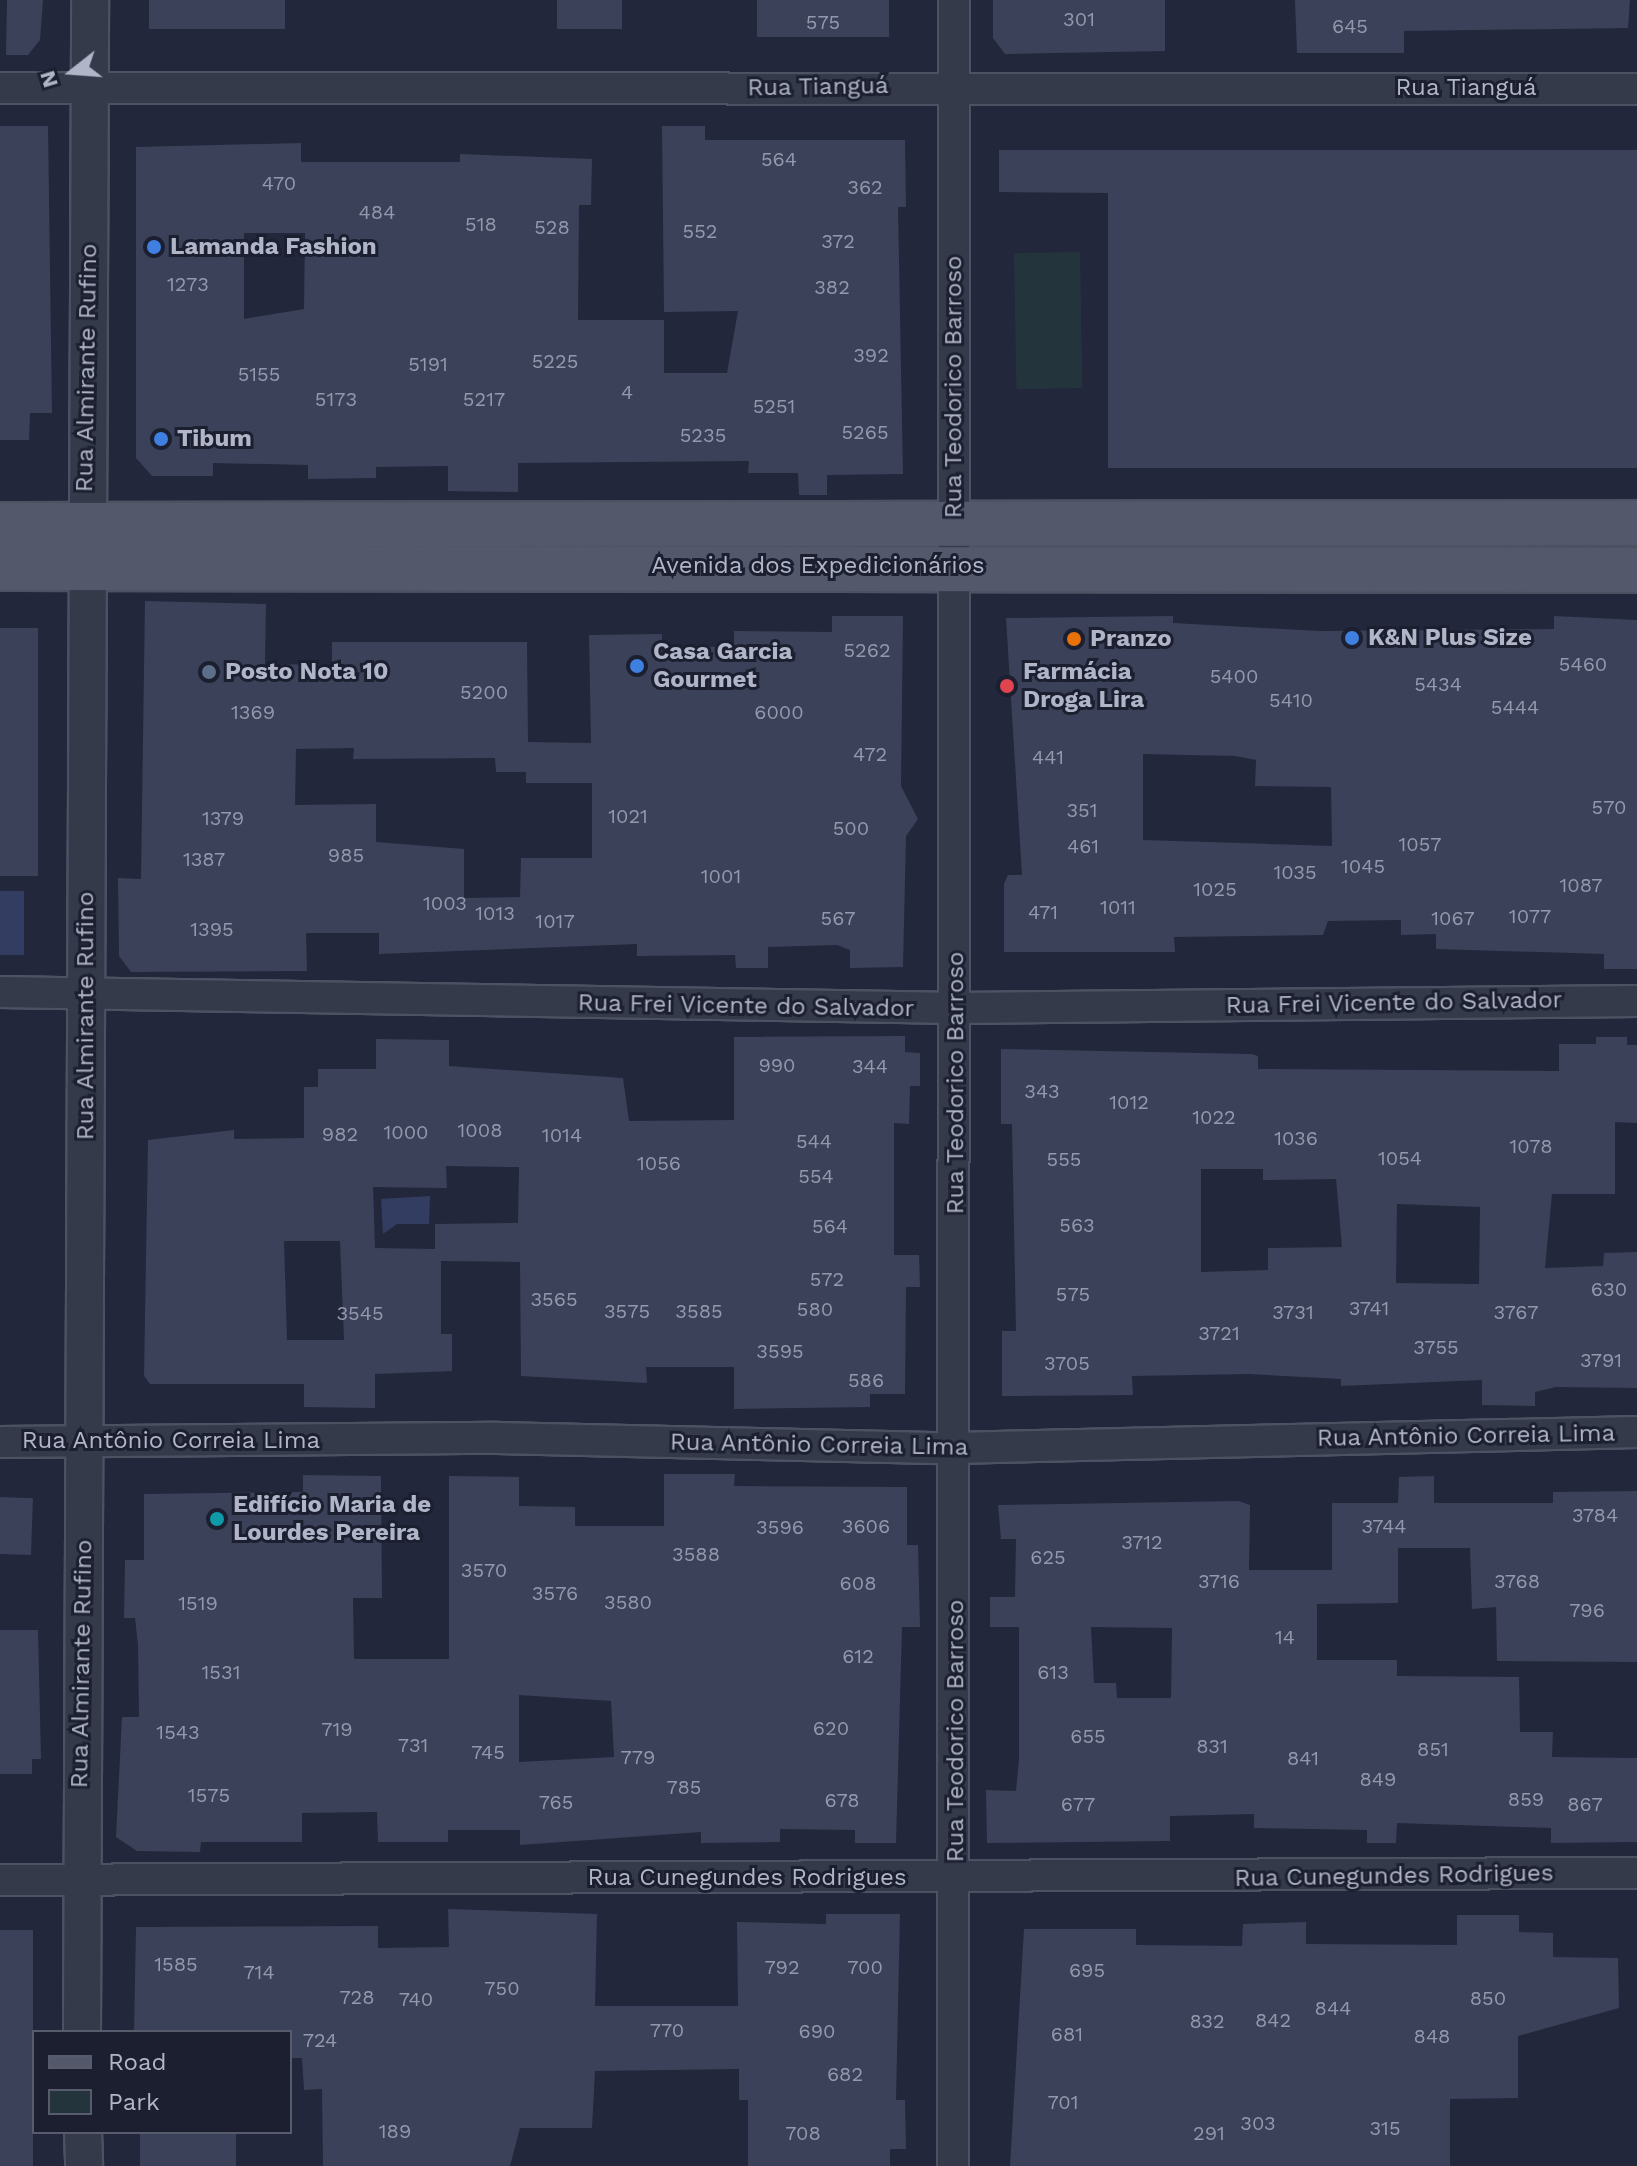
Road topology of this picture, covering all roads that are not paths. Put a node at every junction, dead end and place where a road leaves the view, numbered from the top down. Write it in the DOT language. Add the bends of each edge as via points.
graph roads {
  1 [pos="90,0"];
  2 [pos="954,0"];
  3 [pos="954,85"];
  4 [pos="0,88"];
  5 [pos="89,89"];
  6 [pos="1637,89"];
  7 [pos="954,522"];
  8 [pos="1637,523"];
  9 [pos="0,525"];
  10 [pos="86,525"];
  11 [pos="954,567"];
  12 [pos="0,568"];
  13 [pos="87,569"];
  14 [pos="1637,570"];
  15 [pos="86,991"];
  16 [pos="0,992"];
  17 [pos="1637,1001"];
  18 [pos="957,1008"];
  19 [pos="1637,1432"];
  20 [pos="0,1442"];
  21 [pos="84,1443"];
  22 [pos="955,1448"];
  23 [pos="1637,1873"];
  24 [pos="956,1879"];
  25 [pos="0,1880"];
  26 [pos="79,1880"];
  27 [pos="82,2030"];
  28 [pos="83,2134"];
  29 [pos="84,2166"];
  30 [pos="953,2166"];
  1 -- 5 [label="street, Rua Almirante Rufino"];
  2 -- 3 [label="street, Rua Teodorico Barroso"];
  3 -- 5 [label="street, Rua Tianguá"];
  3 -- 6 [label="street, Rua Tianguá"];
  3 -- 7 [label="street, Rua Teodorico Barroso"];
  4 -- 5 [label="street, Rua Tianguá"];
  5 -- 10 [label="street, Rua Almirante Rufino"];
  7 -- 8 [label="main road, Avenida dos Expedicionários"];
  7 -- 10 [label="main road, Avenida dos Expedicionários"];
  7 -- 11 [label="street, Rua Teodorico Barroso"];
  9 -- 10 [label="main road, Avenida dos Expedicionários"];
  10 -- 13 [label="street, Rua Almirante Rufino"];
  11 -- 13 [label="main road, Avenida dos Expedicionários"];
  11 -- 14 [label="main road, Avenida dos Expedicionários"];
  11 -- 18 [label="street, Rua Teodorico Barroso"];
  12 -- 13 [label="main road, Avenida dos Expedicionários"];
  13 -- 15 [label="street, Rua Almirante Rufino"];
  15 -- 16 [label="street, Rua Frei Vicente do Salvador"];
  15 -- 18 [label="street, Rua Frei Vicente do Salvador"];
  15 -- 21 [label="street, Rua Almirante Rufino"];
  17 -- 18 [label="street, Rua Frei Vicente do Salvador"];
  18 -- 22 [label="street, Rua Teodorico Barroso"];
  19 -- 22 [label="street, Rua Antônio Correia Lima"];
  20 -- 21 [label="street, Rua Antônio Correia Lima"];
  21 -- 22 [label="street, Rua Antônio Correia Lima" via="497,1438"];
  21 -- 26 [label="street, Rua Almirante Rufino"];
  22 -- 24 [label="street, Rua Teodorico Barroso"];
  23 -- 24 [label="street, Rua Cunegundes Rodrigues"];
  24 -- 26 [label="street, Rua Cunegundes Rodrigues"];
  24 -- 30 [label="street, Rua Teodorico Barroso"];
  25 -- 26 [label="street, Rua Cunegundes Rodrigues"];
  26 -- 27 [label="street, Rua Almirante Rufino"];
  28 -- 29 [label="street"];
}
